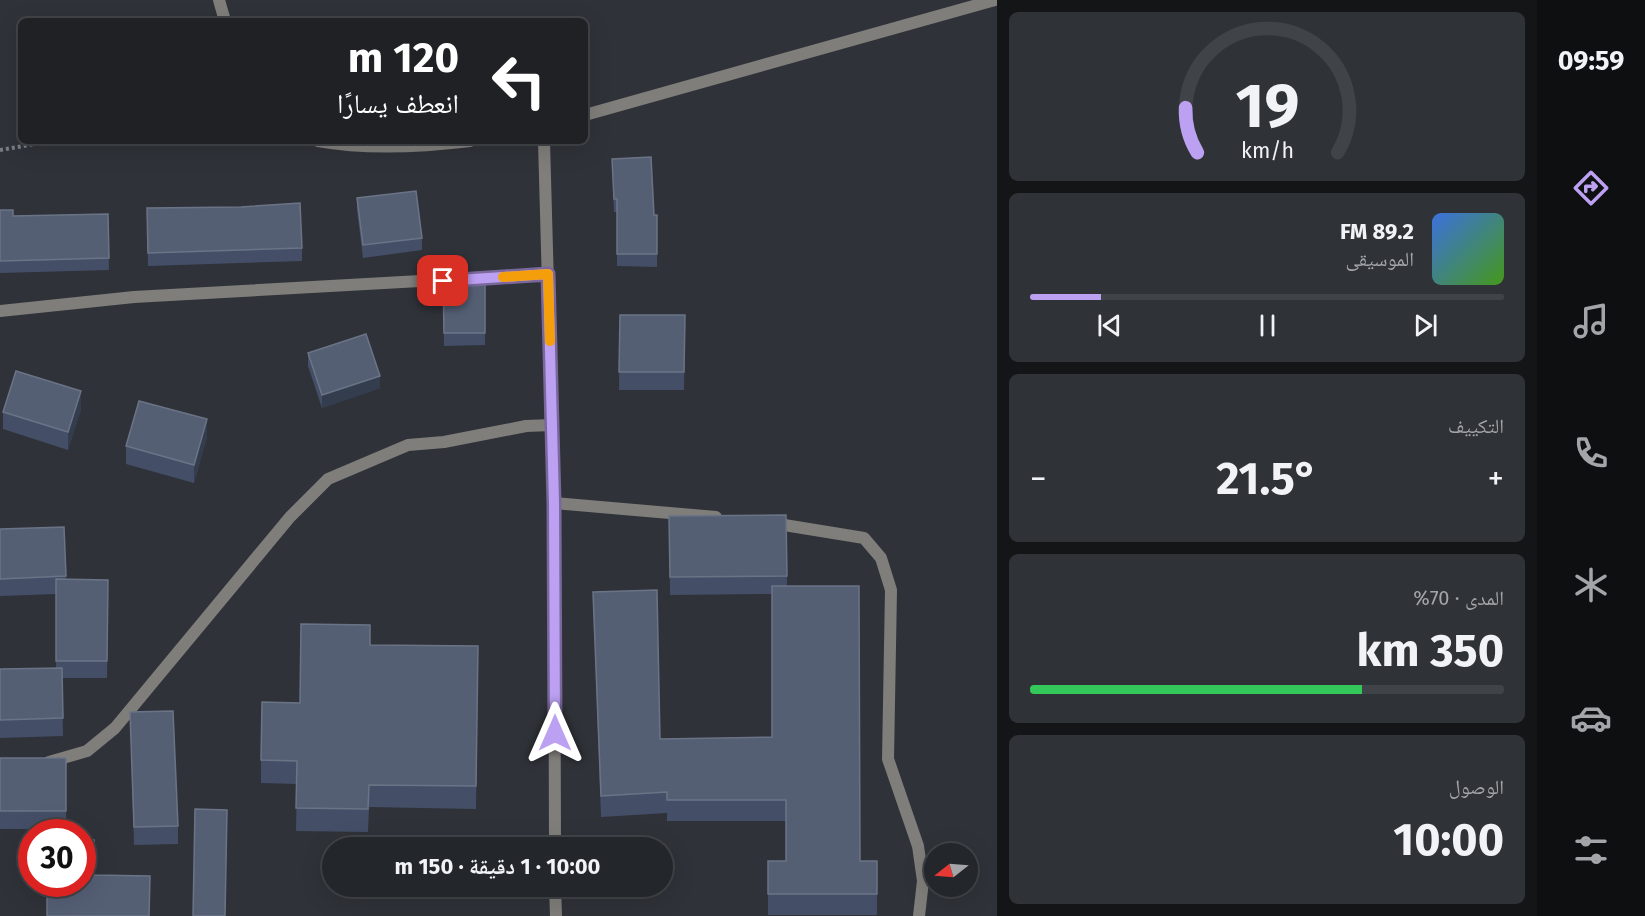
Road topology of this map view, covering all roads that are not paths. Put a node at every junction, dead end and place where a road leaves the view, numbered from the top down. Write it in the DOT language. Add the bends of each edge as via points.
graph roads {
  1 [pos="219,0"];
  2 [pos="995,0"];
  3 [pos="224,18"];
  4 [pos="588,114"];
  5 [pos="334,144"];
  6 [pos="446,144"];
  7 [pos="544,144"];
  8 [pos="548,274"];
  9 [pos="0,311"];
  10 [pos="552,425"];
  11 [pos="554,503"];
  12 [pos="729,518"];
  13 [pos="764,521"];
  14 [pos="33,763"];
  15 [pos="555,837"];
  16 [pos="555,897"];
  17 [pos="556,916"];
  18 [pos="919,916"];
  1 -- 3 [label="street"];
  2 -- 4 [label="street"];
  5 -- 6 [label="street"];
  7 -- 8 [label="street"];
  8 -- 9 [label="street" via="134,297"];
  8 -- 10 [label="street"];
  10 -- 11 [label="street"];
  10 -- 14 [label="street" via="408,446 328,479 290,517 115,728 87,751 57,761"];
  11 -- 12 [label="street"];
  11 -- 15 [label="street"];
  13 -- 18 [label="street" via="864,538 881,558 891,590 888,759 918,846 923,881"];
  16 -- 17 [label="street"];
}
